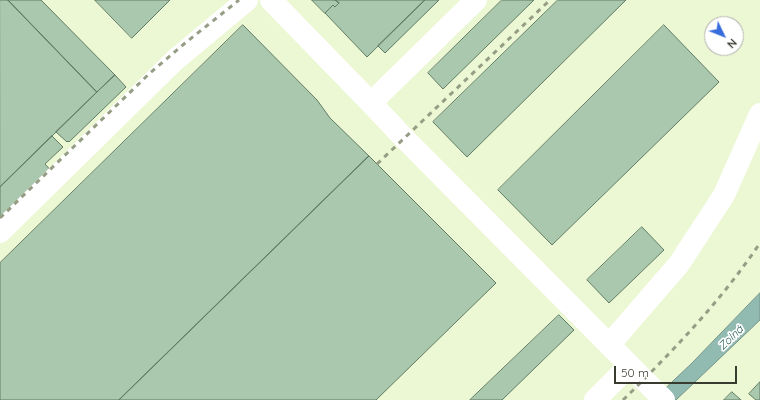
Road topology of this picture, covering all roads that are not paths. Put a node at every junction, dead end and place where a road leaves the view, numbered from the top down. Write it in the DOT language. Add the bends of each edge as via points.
graph roads {
  1 [pos="247,0"];
  2 [pos="271,0"];
  3 [pos="476,0"];
  4 [pos="371,103"];
  5 [pos="760,114"];
  6 [pos="0,232"];
  7 [pos="609,345"];
  8 [pos="630,366"];
  9 [pos="595,400"];
  10 [pos="664,400"];
  1 -- 6 [label="lane" via="175,60"];
  2 -- 4 [label="lane"];
  3 -- 4 [label="lane"];
  4 -- 7 [label="lane"];
  5 -- 7 [label="lane" via="724,195 679,264"];
  7 -- 8 [label="lane"];
  8 -- 9 [label="lane"];
  8 -- 10 [label="lane"];
}
